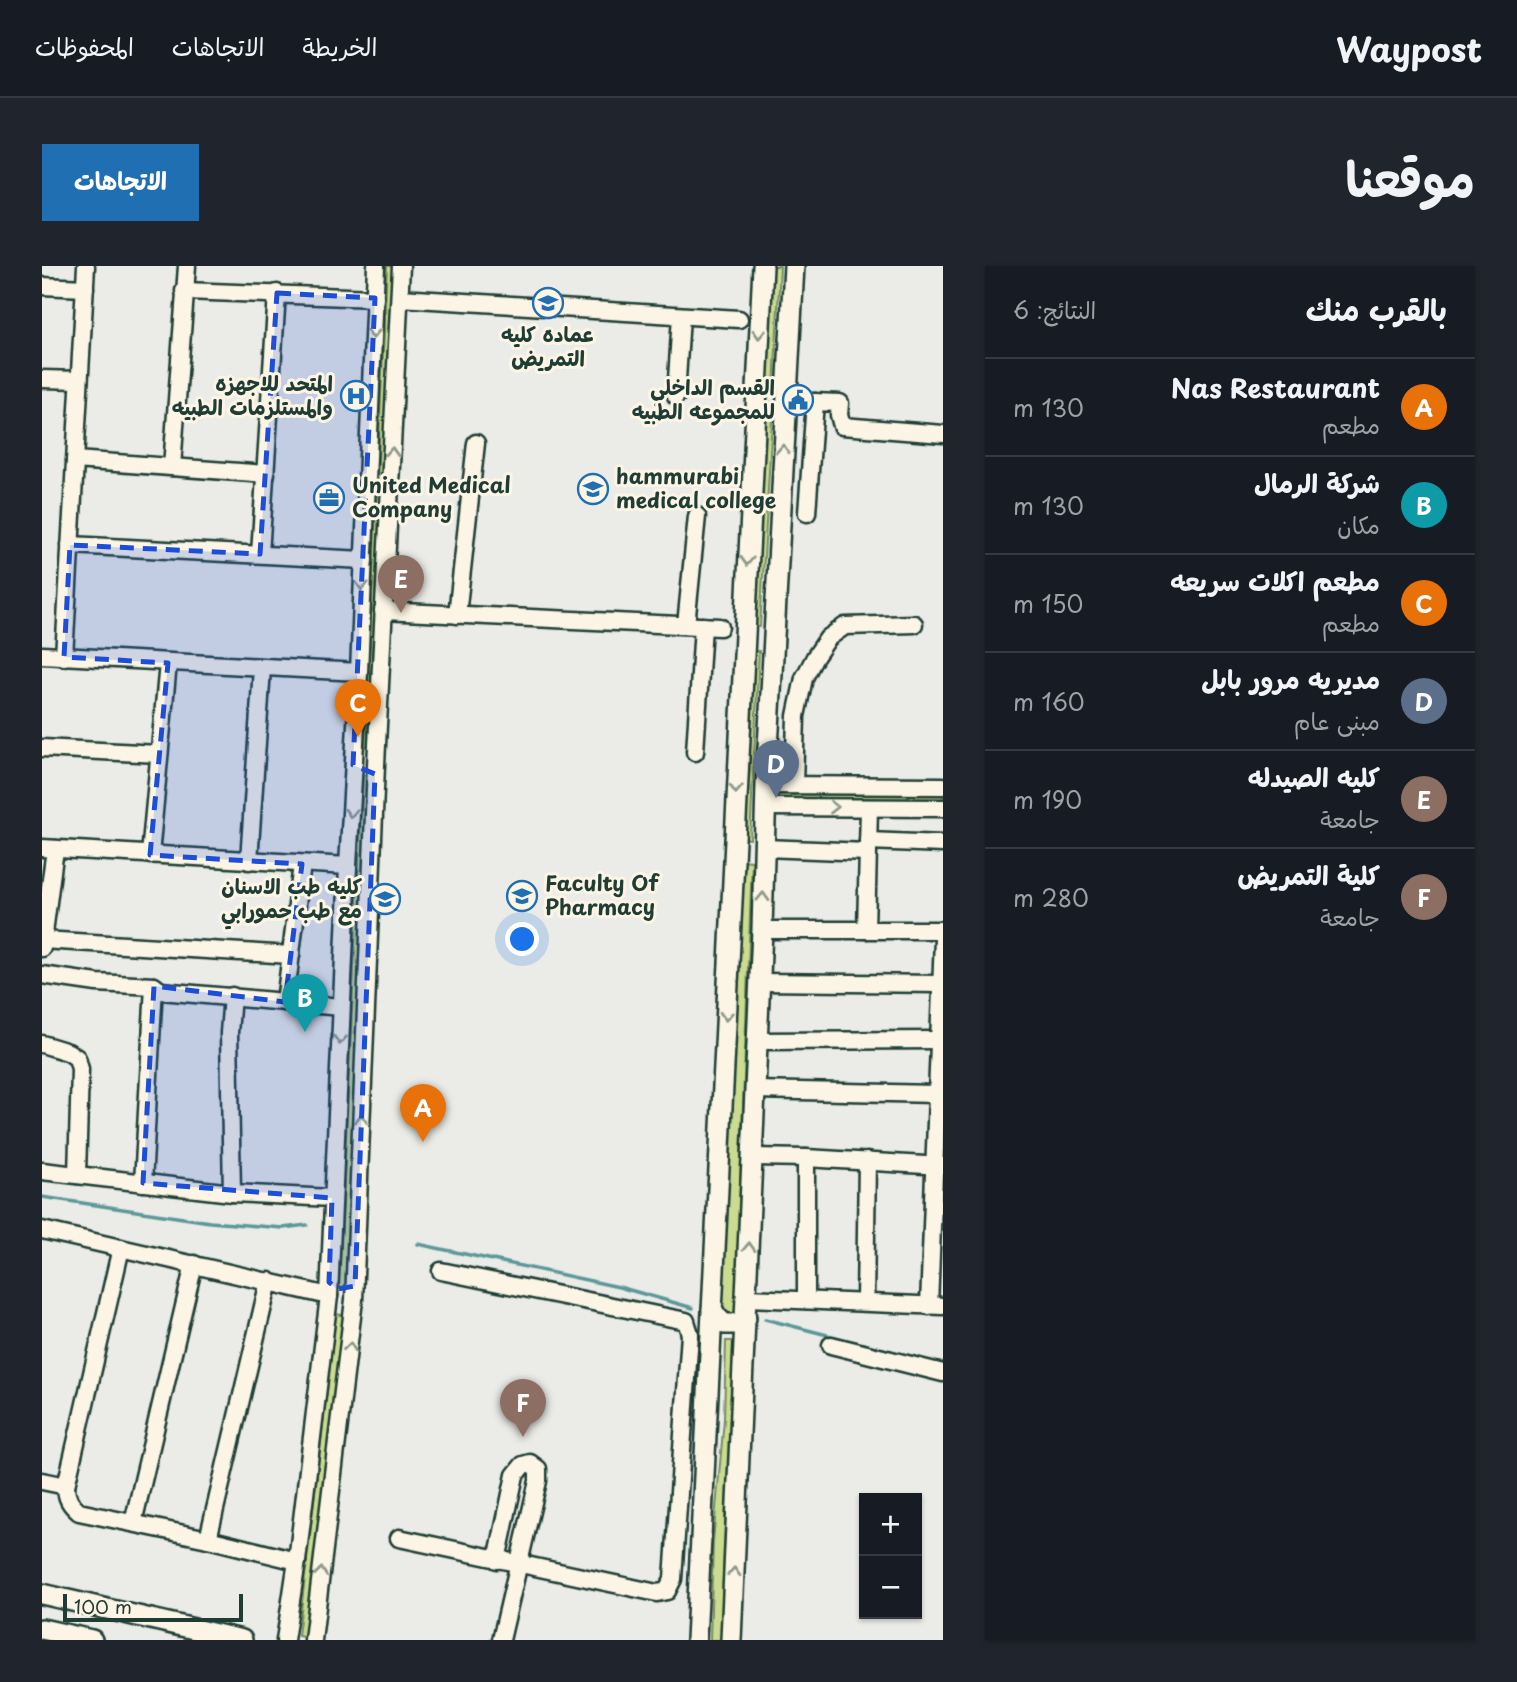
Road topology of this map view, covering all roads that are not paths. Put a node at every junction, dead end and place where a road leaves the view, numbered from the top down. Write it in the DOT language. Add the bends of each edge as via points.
graph roads {
  1 [pos="86,266"];
  2 [pos="187,266"];
  3 [pos="376,266"];
  4 [pos="401,266"];
  5 [pos="763,266"];
  6 [pos="794,266"];
  7 [pos="42,286"];
  8 [pos="85,288"];
  9 [pos="184,291"];
  10 [pos="277,293"];
  11 [pos="375,298"];
  12 [pos="400,298"];
  13 [pos="681,316"];
  14 [pos="739,319"];
  15 [pos="42,379"];
  16 [pos="79,380"];
  17 [pos="676,396"];
  18 [pos="786,401"];
  19 [pos="815,402"];
  20 [pos="943,434"];
  21 [pos="476,443"];
  22 [pos="75,460"];
  23 [pos="172,467"];
  24 [pos="266,474"];
  25 [pos="807,513"];
  26 [pos="698,516"];
  27 [pos="70,545"];
  28 [pos="260,554"];
  29 [pos="364,560"];
  30 [pos="383,611"];
  31 [pos="457,615"];
  32 [pos="744,621"];
  33 [pos="915,624"];
  34 [pos="686,625"];
  35 [pos="703,626"];
  36 [pos="720,627"];
  37 [pos="774,627"];
  38 [pos="743,652"];
  39 [pos="42,655"];
  40 [pos="64,656"];
  41 [pos="773,657"];
  42 [pos="168,663"];
  43 [pos="262,668"];
  44 [pos="359,672"];
  45 [pos="355,746"];
  46 [pos="42,748"];
  47 [pos="376,749"];
  48 [pos="695,752"];
  49 [pos="159,754"];
  50 [pos="353,772"];
  51 [pos="375,774"];
  52 [pos="766,785"];
  53 [pos="794,785"];
  54 [pos="943,786"];
  55 [pos="766,807"];
  56 [pos="869,808"];
  57 [pos="943,808"];
  58 [pos="943,844"];
  59 [pos="868,847"];
  60 [pos="48,848"];
  61 [pos="764,848"];
  62 [pos="150,855"];
  63 [pos="249,861"];
  64 [pos="302,864"];
  65 [pos="348,866"];
  66 [pos="762,930"];
  67 [pos="866,930"];
  68 [pos="943,930"];
  69 [pos="943,938"];
  70 [pos="43,944"];
  71 [pos="943,954"];
  72 [pos="292,955"];
  73 [pos="42,975"];
  74 [pos="760,982"];
  75 [pos="941,984"];
  76 [pos="154,986"];
  77 [pos="232,996"];
  78 [pos="285,1002"];
  79 [pos="341,1007"];
  80 [pos="939,1040"];
  81 [pos="757,1041"];
  82 [pos="42,1044"];
  83 [pos="754,1090"];
  84 [pos="936,1094"];
  85 [pos="752,1157"];
  86 [pos="806,1158"];
  87 [pos="867,1161"];
  88 [pos="938,1166"];
  89 [pos="42,1171"];
  90 [pos="77,1175"];
  91 [pos="144,1183"];
  92 [pos="232,1193"];
  93 [pos="332,1198"];
  94 [pos="42,1230"];
  95 [pos="121,1248"];
  96 [pos="194,1264"];
  97 [pos="441,1271"];
  98 [pos="269,1282"];
  99 [pos="355,1286"];
  100 [pos="329,1289"];
  101 [pos="747,1298"];
  102 [pos="806,1300"];
  103 [pos="864,1302"];
  104 [pos="936,1306"];
  105 [pos="712,1308"];
  106 [pos="327,1313"];
  107 [pos="353,1313"];
  108 [pos="746,1318"];
  109 [pos="831,1345"];
  110 [pos="710,1348"];
  111 [pos="744,1350"];
  112 [pos="943,1373"];
  113 [pos="42,1480"];
  114 [pos="66,1486"];
  115 [pos="133,1523"];
  116 [pos="398,1538"];
  117 [pos="208,1539"];
  118 [pos="498,1560"];
  119 [pos="297,1561"];
  120 [pos="519,1565"];
  121 [pos="42,1594"];
  122 [pos="42,1629"];
  123 [pos="70,1638"];
  124 [pos="92,1640"];
  125 [pos="242,1640"];
  126 [pos="285,1640"];
  127 [pos="313,1640"];
  128 [pos="501,1640"];
  129 [pos="696,1640"];
  130 [pos="731,1640"];
  1 -- 8 [label="street"];
  2 -- 9 [label="street"];
  3 -- 11 [label="street"];
  4 -- 12 [label="street"];
  5 -- 32 [label="main road, one-way"];
  6 -- 18 [label="main road"];
  7 -- 8 [label="street"];
  8 -- 16 [label="street"];
  9 -- 10 [label="street"];
  9 -- 23 [label="street"];
  10 -- 11 [label="street"];
  10 -- 24 [label="street"];
  11 -- 29 [label="street, one-way"];
  12 -- 13 [label="street"];
  30 -- 12 [label="street, one-way"];
  13 -- 14 [label="street"];
  13 -- 17 [label="street"];
  15 -- 16 [label="street"];
  16 -- 22 [label="street"];
  18 -- 19 [label="street"];
  37 -- 18 [label="main road, one-way"];
  19 -- 20 [label="street" via="840,404 842,426"];
  19 -- 25 [label="street"];
  21 -- 31 [label="street"];
  22 -- 23 [label="street"];
  22 -- 27 [label="street"];
  23 -- 24 [label="street"];
  24 -- 28 [label="street"];
  26 -- 34 [label="street"];
  27 -- 28 [label="street"];
  27 -- 40 [label="street"];
  28 -- 29 [label="street"];
  29 -- 44 [label="street, one-way"];
  30 -- 31 [label="street"];
  30 -- 47 [label="street"];
  31 -- 34 [label="street"];
  32 -- 37 [label="main road" via="757,633"];
  32 -- 38 [label="main road"];
  33 -- 53 [label="street" via="845,626 828,638 804,678 796,716"];
  34 -- 35 [label="street"];
  35 -- 36 [label="street"];
  35 -- 48 [label="street"];
  37 -- 41 [label="main road"];
  38 -- 41 [label="main road" via="759,645"];
  38 -- 105 [label="main road, one-way"];
  39 -- 40 [label="street"];
  40 -- 42 [label="street"];
  41 -- 52 [label="main road"];
  42 -- 43 [label="street"];
  42 -- 49 [label="street"];
  43 -- 44 [label="street"];
  43 -- 63 [label="street"];
  44 -- 45 [label="street"];
  45 -- 47 [label="street" via="364,752"];
  45 -- 50 [label="street"];
  46 -- 49 [label="street"];
  47 -- 51 [label="street"];
  49 -- 62 [label="street"];
  50 -- 51 [label="street" via="366,769"];
  50 -- 65 [label="street, one-way"];
  99 -- 51 [label="street, one-way"];
  52 -- 53 [label="street"];
  52 -- 55 [label="main road"];
  53 -- 54 [label="street"];
  55 -- 56 [label="street, one-way"];
  55 -- 61 [label="main road"];
  56 -- 57 [label="street"];
  56 -- 59 [label="street"];
  58 -- 59 [label="street"];
  59 -- 61 [label="street"];
  59 -- 67 [label="street"];
  60 -- 62 [label="street"];
  60 -- 70 [label="street"];
  66 -- 61 [label="main road, one-way"];
  62 -- 63 [label="street"];
  63 -- 64 [label="street"];
  64 -- 65 [label="street"];
  64 -- 72 [label="street"];
  65 -- 79 [label="street"];
  66 -- 67 [label="street"];
  66 -- 74 [label="main road"];
  67 -- 68 [label="street"];
  69 -- 71 [label="street"];
  70 -- 72 [label="street"];
  71 -- 75 [label="street"];
  72 -- 78 [label="street"];
  73 -- 76 [label="street"];
  74 -- 75 [label="street"];
  74 -- 81 [label="main road"];
  75 -- 80 [label="street"];
  76 -- 77 [label="street" via="161,991"];
  76 -- 91 [label="street"];
  77 -- 78 [label="street"];
  77 -- 92 [label="street"];
  78 -- 79 [label="street"];
  79 -- 93 [label="street, one-way"];
  80 -- 81 [label="street"];
  80 -- 84 [label="street"];
  81 -- 83 [label="main road"];
  82 -- 90 [label="street" via="77,1058"];
  83 -- 84 [label="street"];
  83 -- 85 [label="main road"];
  84 -- 88 [label="street"];
  85 -- 86 [label="street"];
  101 -- 85 [label="main road, one-way"];
  86 -- 87 [label="street"];
  86 -- 102 [label="street"];
  87 -- 88 [label="street"];
  87 -- 103 [label="street"];
  88 -- 104 [label="street"];
  89 -- 90 [label="street"];
  90 -- 91 [label="street"];
  91 -- 92 [label="street"];
  92 -- 93 [label="street"];
  93 -- 100 [label="street"];
  94 -- 95 [label="street"];
  95 -- 96 [label="street"];
  95 -- 114 [label="street"];
  96 -- 98 [label="street"];
  96 -- 115 [label="street"];
  97 -- 120 [label="street" via="686,1321 690,1334 673,1579 667,1591 657,1593"];
  98 -- 100 [label="street"];
  98 -- 117 [label="street"];
  99 -- 100 [label="street"];
  99 -- 107 [label="street"];
  100 -- 106 [label="street"];
  101 -- 102 [label="street"];
  101 -- 108 [label="main road"];
  102 -- 103 [label="street"];
  103 -- 104 [label="street"];
  105 -- 108 [label="main road" via="727,1325"];
  105 -- 110 [label="main road"];
  106 -- 107 [label="street" via="341,1307"];
  106 -- 119 [label="street"];
  127 -- 107 [label="street, one-way"];
  108 -- 111 [label="main road"];
  109 -- 112 [label="street"];
  110 -- 111 [label="main road" via="727,1337"];
  110 -- 129 [label="main road"];
  130 -- 111 [label="main road, one-way"];
  113 -- 114 [label="street"];
  114 -- 115 [label="street" via="66,1495 79,1512"];
  115 -- 117 [label="street"];
  116 -- 118 [label="street"];
  117 -- 119 [label="street"];
  118 -- 120 [label="street"];
  118 -- 120 [label="street" via="515,1475 530,1463 538,1469 538,1481"];
  119 -- 126 [label="street"];
  120 -- 128 [label="street"];
  121 -- 125 [label="main road"];
  122 -- 123 [label="main road"];
  123 -- 124 [label="main road"];
}
